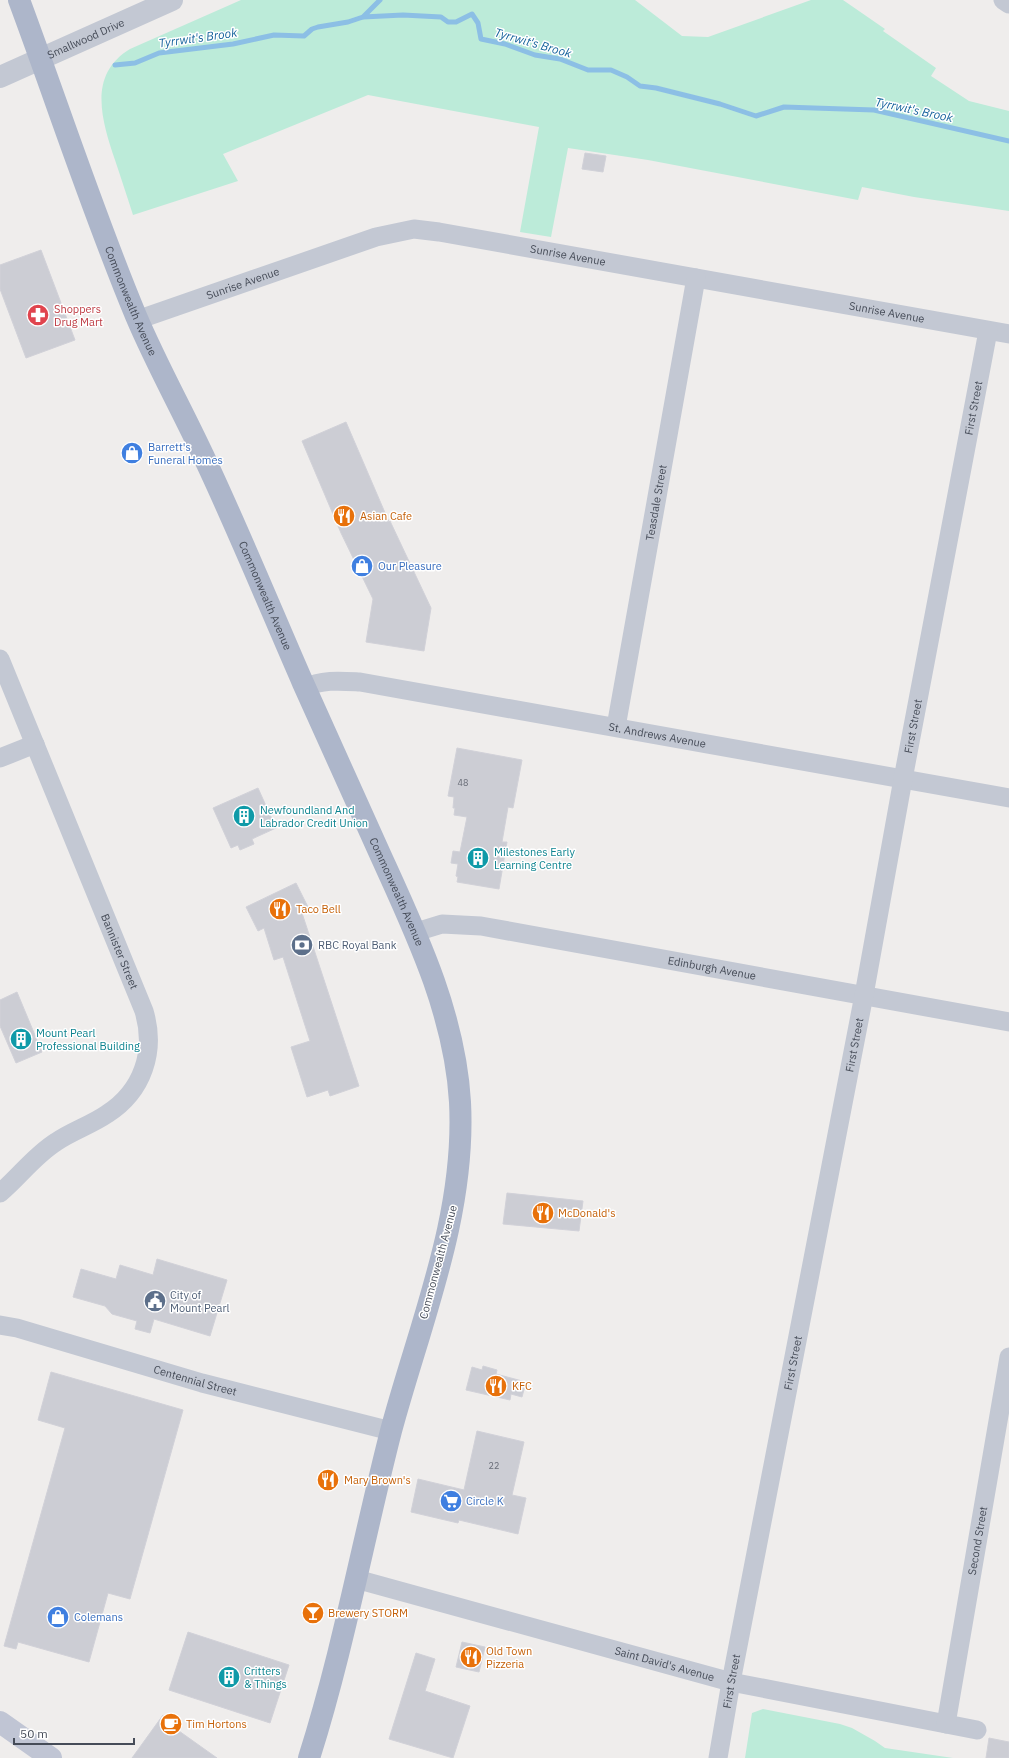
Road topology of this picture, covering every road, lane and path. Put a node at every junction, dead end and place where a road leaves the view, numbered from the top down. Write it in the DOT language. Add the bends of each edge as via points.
graph roads {
  1 [pos="19,0"];
  2 [pos="172,0"];
  3 [pos="1003,0"];
  4 [pos="1009,4"];
  5 [pos="41,58"];
  6 [pos="0,77"];
  7 [pos="696,278"];
  8 [pos="137,320"];
  9 [pos="988,331"];
  10 [pos="1009,334"];
  11 [pos="0,659"];
  12 [pos="306,688"];
  13 [pos="616,728"];
  14 [pos="35,744"];
  15 [pos="0,758"];
  16 [pos="903,779"];
  17 [pos="1009,798"];
  18 [pos="416,932"];
  19 [pos="864,995"];
  20 [pos="1009,1022"];
  21 [pos="0,1193"];
  22 [pos="0,1325"];
  23 [pos="1009,1357"];
  24 [pos="391,1431"];
  25 [pos="356,1579"];
  26 [pos="731,1682"];
  27 [pos="0,1722"];
  28 [pos="946,1724"];
  29 [pos="977,1730"];
  30 [pos="51,1758"];
  31 [pos="309,1758"];
  32 [pos="718,1758"];
  1 -- 5 [label="main road, Commonwealth Avenue"];
  2 -- 5 [label="street, Smallwood Drive"];
  3 -- 4 [label="street"];
  5 -- 6 [label="street, Smallwood Drive"];
  5 -- 8 [label="main road, Commonwealth Avenue"];
  7 -- 8 [label="street, Sunrise Avenue" via="414,229 376,237"];
  7 -- 9 [label="street, Sunrise Avenue"];
  7 -- 13 [label="street, Teasdale Street"];
  8 -- 12 [label="main road, Commonwealth Avenue" via="209,467"];
  9 -- 10 [label="street, Sunrise Avenue"];
  9 -- 16 [label="street, First Street"];
  11 -- 14 [label="street, Bannister Street"];
  12 -- 13 [label="street, St. Andrews Avenue" via="326,682 360,682"];
  12 -- 18 [label="main road, Commonwealth Avenue"];
  13 -- 16 [label="street, St. Andrews Avenue"];
  14 -- 15 [label="street"];
  14 -- 21 [label="street, Bannister Street" via="144,1011 149,1041 144,1070 130,1095 108,1114 46,1149"];
  16 -- 17 [label="street, St. Andrews Avenue"];
  16 -- 19 [label="street, First Street"];
  18 -- 19 [label="street, Edinburgh Avenue" via="442,924 480,926"];
  18 -- 24 [label="main road, Commonwealth Avenue" via="442,1004 451,1043 460,1102 458,1168 444,1248"];
  19 -- 20 [label="street, Edinburgh Avenue"];
  19 -- 26 [label="street, First Street"];
  22 -- 24 [label="street, Centennial Street" via="202,1383"];
  23 -- 28 [label="street, Second Street"];
  24 -- 25 [label="main road, Commonwealth Avenue"];
  25 -- 26 [label="street, Saint David's Avenue"];
  25 -- 31 [label="main road, Commonwealth Avenue" via="324,1710"];
  26 -- 28 [label="street, Saint David's Avenue"];
  26 -- 32 [label="street, First Street"];
  27 -- 30 [label="main road"];
  28 -- 29 [label="street, Saint David's Avenue"];
}
